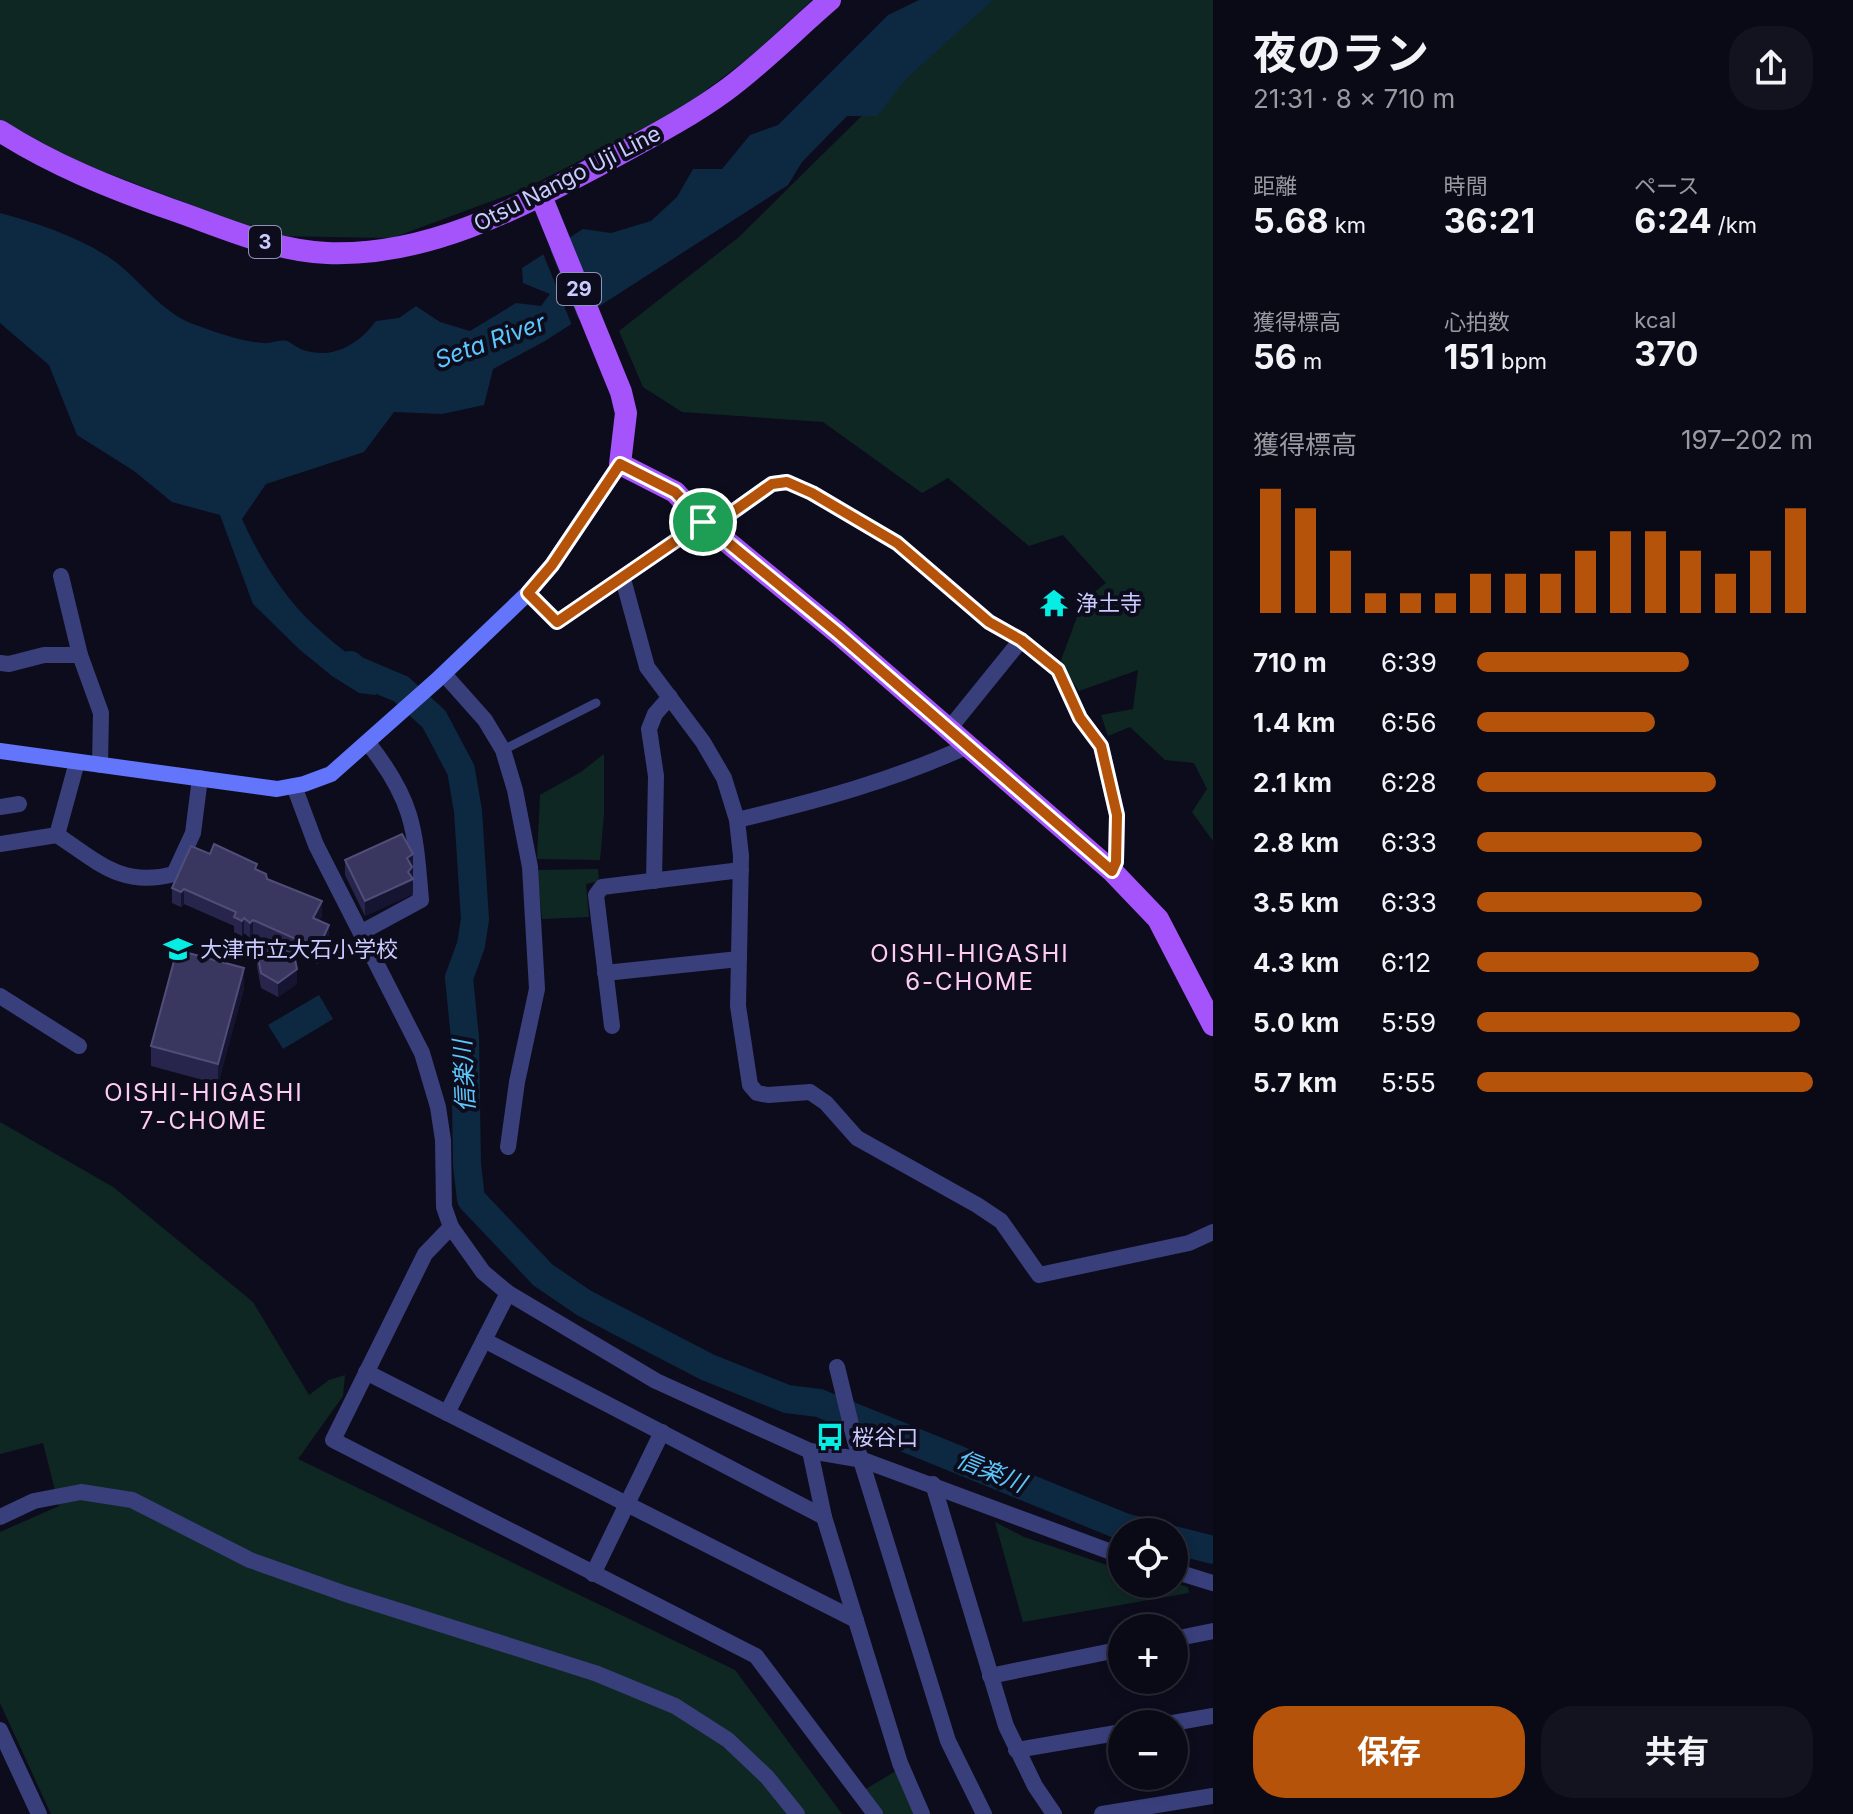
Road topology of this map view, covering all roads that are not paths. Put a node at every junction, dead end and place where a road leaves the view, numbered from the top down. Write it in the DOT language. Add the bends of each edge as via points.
graph roads {
  1 [pos="830,0"];
  2 [pos="0,131"];
  3 [pos="543,202"];
  4 [pos="620,464"];
  5 [pos="707,525"];
  6 [pos="61,576"];
  7 [pos="623,579"];
  8 [pos="528,593"];
  9 [pos="1021,640"];
  10 [pos="80,655"];
  11 [pos="0,663"];
  12 [pos="441,677"];
  13 [pos="670,697"];
  14 [pos="596,703"];
  15 [pos="949,729"];
  16 [pos="372,739"];
  17 [pos="968,746"];
  18 [pos="503,750"];
  19 [pos="0,751"];
  20 [pos="77,762"];
  21 [pos="100,765"];
  22 [pos="200,778"];
  23 [pos="294,786"];
  24 [pos="19,804"];
  25 [pos="0,807"];
  26 [pos="737,820"];
  27 [pos="57,835"];
  28 [pos="0,844"];
  29 [pos="741,870"];
  30 [pos="1112,871"];
  31 [pos="654,881"];
  32 [pos="362,932"];
  33 [pos="739,959"];
  34 [pos="605,973"];
  35 [pos="0,996"];
  36 [pos="1213,1025"];
  37 [pos="612,1026"];
  38 [pos="79,1046"];
  39 [pos="508,1147"];
  40 [pos="451,1227"];
  41 [pos="1213,1232"];
  42 [pos="508,1293"];
  43 [pos="484,1340"];
  44 [pos="837,1367"];
  45 [pos="366,1372"];
  46 [pos="447,1413"];
  47 [pos="662,1432"];
  48 [pos="810,1451"];
  49 [pos="863,1460"];
  50 [pos="933,1484"];
  51 [pos="627,1504"];
  52 [pos="0,1517"];
  53 [pos="824,1517"];
  54 [pos="1108,1551"];
  55 [pos="593,1574"];
  56 [pos="1188,1575"];
  57 [pos="1213,1583"];
  58 [pos="856,1620"];
  59 [pos="1213,1631"];
  60 [pos="1188,1636"];
  61 [pos="1108,1652"];
  62 [pos="990,1676"];
  63 [pos="1213,1716"];
  64 [pos="1188,1720"];
  65 [pos="0,1730"];
  66 [pos="1108,1734"];
  67 [pos="1016,1750"];
  68 [pos="1213,1796"];
  69 [pos="39,1814"];
  70 [pos="797,1814"];
  71 [pos="875,1814"];
  72 [pos="922,1814"];
  73 [pos="984,1814"];
  74 [pos="1054,1814"];
  75 [pos="1102,1814"];
  1 -- 3 [label="main road, Otsu Nango Uji Line / 3" via="725,91"];
  2 -- 3 [label="main road, Otsu Nango Uji Line / 3" via="108,187 265,242 326,254 395,250"];
  3 -- 4 [label="main road, 29" via="626,413"];
  4 -- 5 [label="main road" via="675,492"];
  4 -- 8 [label="main road"];
  5 -- 7 [label="street"];
  5 -- 9 [label="street" via="772,484 787,482 897,543 989,622"];
  5 -- 15 [label="main road"];
  6 -- 10 [label="street"];
  7 -- 8 [label="street" via="557,622"];
  7 -- 13 [label="street" via="647,667"];
  8 -- 12 [label="main road"];
  9 -- 15 [label="street"];
  9 -- 30 [label="street" via="1058,670 1080,718 1101,746 1117,815"];
  10 -- 11 [label="street"];
  10 -- 21 [label="street" via="101,713"];
  12 -- 16 [label="main road"];
  12 -- 18 [label="street" via="485,720"];
  13 -- 26 [label="street" via="724,778"];
  13 -- 31 [label="street" via="649,729 656,776"];
  14 -- 18 [label="lane"];
  15 -- 17 [label="main road"];
  16 -- 23 [label="main road" via="331,774"];
  16 -- 32 [label="street" via="412,819 421,900"];
  17 -- 26 [label="street" via="843,794"];
  17 -- 30 [label="main road"];
  18 -- 39 [label="street" via="530,867 537,989"];
  19 -- 20 [label="main road"];
  20 -- 21 [label="main road"];
  20 -- 27 [label="street"];
  21 -- 22 [label="main road"];
  22 -- 23 [label="main road" via="277,789"];
  22 -- 27 [label="street" via="193,833 174,874 154,879 118,875"];
  23 -- 32 [label="street" via="316,845"];
  24 -- 25 [label="street"];
  26 -- 29 [label="street"];
  27 -- 28 [label="street"];
  29 -- 31 [label="street"];
  29 -- 33 [label="street"];
  30 -- 36 [label="main road" via="1158,919"];
  31 -- 34 [label="street" via="602,887 596,895"];
  32 -- 40 [label="street" via="430,1077 443,1140 444,1207"];
  33 -- 34 [label="street"];
  33 -- 41 [label="street" via="741,1032 750,1085 757,1093 810,1092 857,1138 1001,1221 1039,1275 1189,1243"];
  34 -- 37 [label="street"];
  35 -- 38 [label="street"];
  40 -- 42 [label="street" via="483,1272"];
  40 -- 45 [label="street" via="425,1254"];
  42 -- 43 [label="street"];
  42 -- 48 [label="street" via="656,1381"];
  43 -- 46 [label="street"];
  43 -- 47 [label="street"];
  44 -- 49 [label="street"];
  45 -- 46 [label="street"];
  45 -- 55 [label="street" via="333,1440"];
  46 -- 51 [label="street"];
  47 -- 51 [label="street"];
  47 -- 53 [label="street"];
  48 -- 49 [label="street"];
  48 -- 53 [label="street"];
  49 -- 50 [label="street"];
  49 -- 73 [label="street" via="948,1741"];
  50 -- 54 [label="street"];
  50 -- 62 [label="street"];
  51 -- 55 [label="street"];
  51 -- 58 [label="street"];
  52 -- 70 [label="street" via="34,1501 81,1492 132,1500 250,1560 595,1673 675,1706 728,1740"];
  53 -- 58 [label="street"];
  55 -- 71 [label="street" via="756,1656"];
  56 -- 57 [label="street"];
  58 -- 72 [label="street" via="900,1763"];
  59 -- 60 [label="street"];
  61 -- 62 [label="street"];
  62 -- 67 [label="street"];
  63 -- 64 [label="street"];
  65 -- 69 [label="street"];
  66 -- 67 [label="street"];
  67 -- 74 [label="street"];
  68 -- 75 [label="street"];
}
